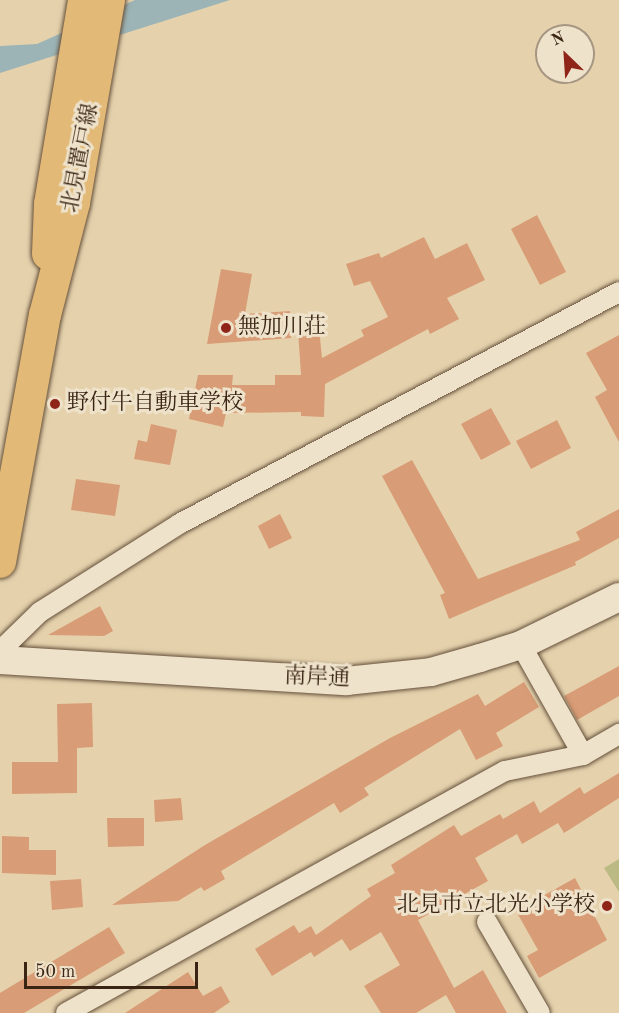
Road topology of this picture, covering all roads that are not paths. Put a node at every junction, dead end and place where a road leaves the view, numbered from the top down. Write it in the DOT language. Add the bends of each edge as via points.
graph roads {
  1 [pos="84,0"];
  2 [pos="109,0"];
  3 [pos="62,204"];
  4 [pos="619,292"];
  5 [pos="0,562"];
  6 [pos="619,597"];
  7 [pos="521,645"];
  8 [pos="0,651"];
  9 [pos="0,660"];
  10 [pos="619,734"];
  11 [pos="583,755"];
  12 [pos="487,922"];
  13 [pos="66,1013"];
  14 [pos="540,1013"];
  1 -- 3 [label="main road, 北見置戸線"];
  2 -- 3 [label="main road, 北見置戸線"];
  3 -- 5 [label="main road, 北見置戸線"];
  4 -- 8 [label="street" via="179,524 40,612"];
  6 -- 7 [label="main road, 南岸通"];
  7 -- 9 [label="main road, 南岸通" via="431,672 345,681"];
  7 -- 11 [label="street"];
  10 -- 11 [label="street"];
  11 -- 13 [label="street" via="505,771"];
  12 -- 14 [label="street"];
}
